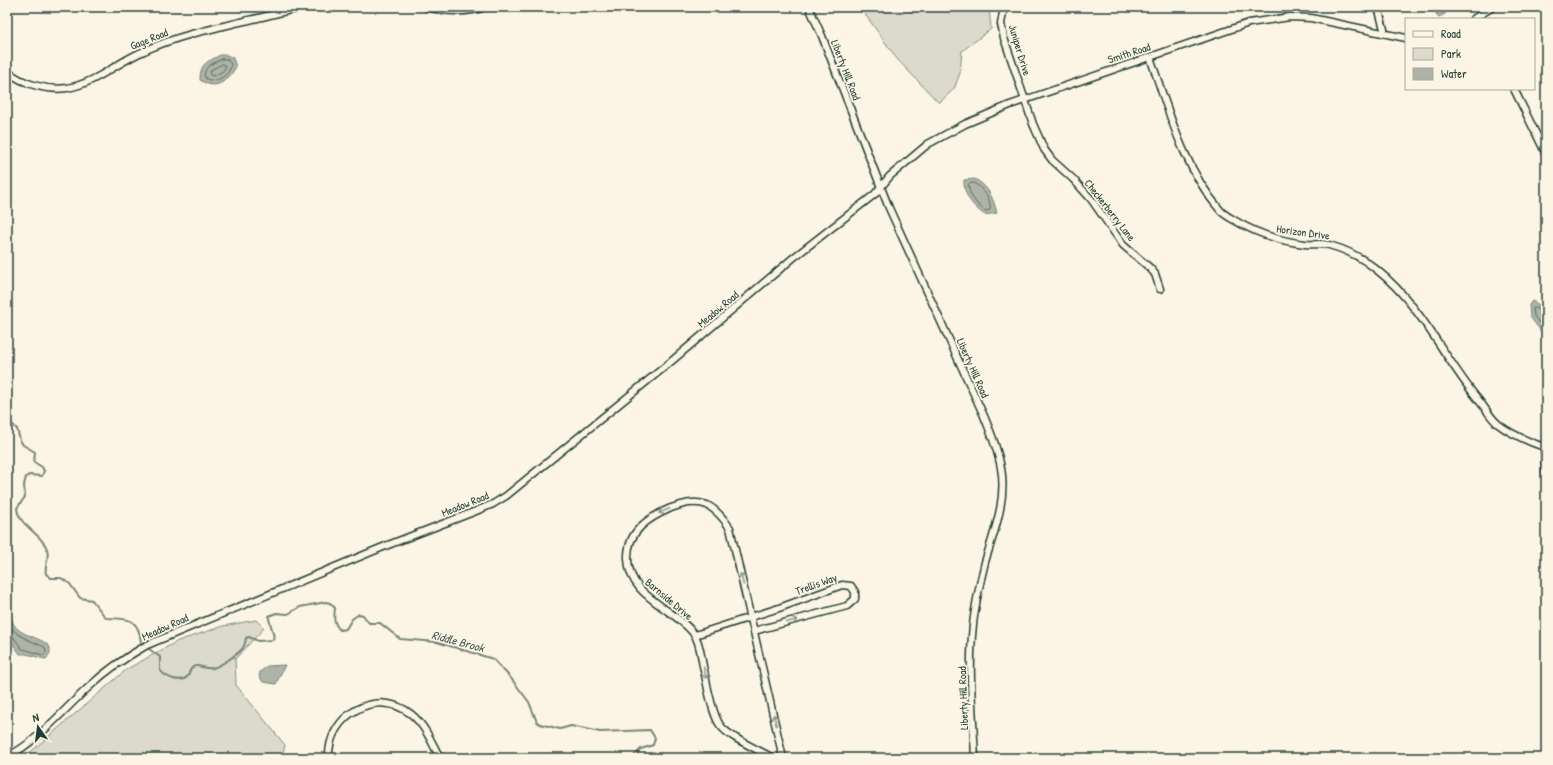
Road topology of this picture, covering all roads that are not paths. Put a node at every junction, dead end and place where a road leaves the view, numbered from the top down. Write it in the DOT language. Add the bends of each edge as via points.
graph roads {
  1 [pos="306,7"];
  2 [pos="426,7"];
  3 [pos="485,7"];
  4 [pos="809,7"];
  5 [pos="1004,7"];
  6 [pos="1378,7"];
  7 [pos="1493,7"];
  8 [pos="1477,18"];
  9 [pos="1384,33"];
  10 [pos="1405,38"];
  11 [pos="1150,56"];
  12 [pos="7,71"];
  13 [pos="1514,90"];
  14 [pos="1025,99"];
  15 [pos="1546,154"];
  16 [pos="882,187"];
  17 [pos="1160,289"];
  18 [pos="1545,446"];
  19 [pos="1546,476"];
  20 [pos="750,617"];
  21 [pos="754,631"];
  22 [pos="695,635"];
  23 [pos="7,757"];
  24 [pos="329,758"];
  25 [pos="440,758"];
  26 [pos="773,758"];
  27 [pos="783,758"];
  28 [pos="975,758"];
  1 -- 12 [label="street, Gage Road" via="207,30 160,44 87,82 67,88 46,88 26,83"];
  2 -- 3 [label="street" via="465,12"];
  4 -- 16 [label="street, Liberty Hill Road"];
  5 -- 14 [label="street, Juniper Drive" via="1004,38"];
  6 -- 9 [label="street"];
  7 -- 8 [label="street"];
  9 -- 10 [label="street, Smith Road"];
  9 -- 11 [label="street, Smith Road" via="1311,18 1290,17 1249,23"];
  11 -- 14 [label="street, Smith Road"];
  11 -- 18 [label="street, Horizon Drive" via="1188,159 1201,185 1221,212 1259,234 1277,240 1327,245 1345,250 1377,269 1430,329 1468,386 1497,422 1525,440"];
  13 -- 15 [label="street"];
  14 -- 16 [label="street, Smith Road" via="965,124 928,144 890,176"];
  14 -- 17 [label="street, Checkerberry Lane" via="1038,136 1052,160 1087,194 1123,245 1156,274"];
  16 -- 23 [label="street, Meadow Road" via="499,500 147,645 124,659 90,686 46,729"];
  16 -- 28 [label="street, Liberty Hill Road" via="920,278 984,416 995,443 1001,468 1002,495 978,589 973,623 971,672"];
  18 -- 19 [label="street"];
  20 -- 21 [label="street, Barnside Drive"];
  21 -- 20 [label="street, Trellis Way, one-way" via="847,606 855,599 855,592 851,586 842,585"];
  20 -- 22 [label="street, Trellis Way"];
  20 -- 22 [label="street, Barnside Drive, one-way" via="732,535 726,522 706,505 679,505 654,516 638,529 629,547 628,567 633,580 642,591"];
  27 -- 21 [label="street, Barnside Drive, one-way"];
  22 -- 26 [label="street, Barnside Drive, one-way" via="714,711 720,724 730,734"];
  24 -- 25 [label="street" via="332,736 341,721 362,707 379,703 396,706 411,714 423,727"];
}
